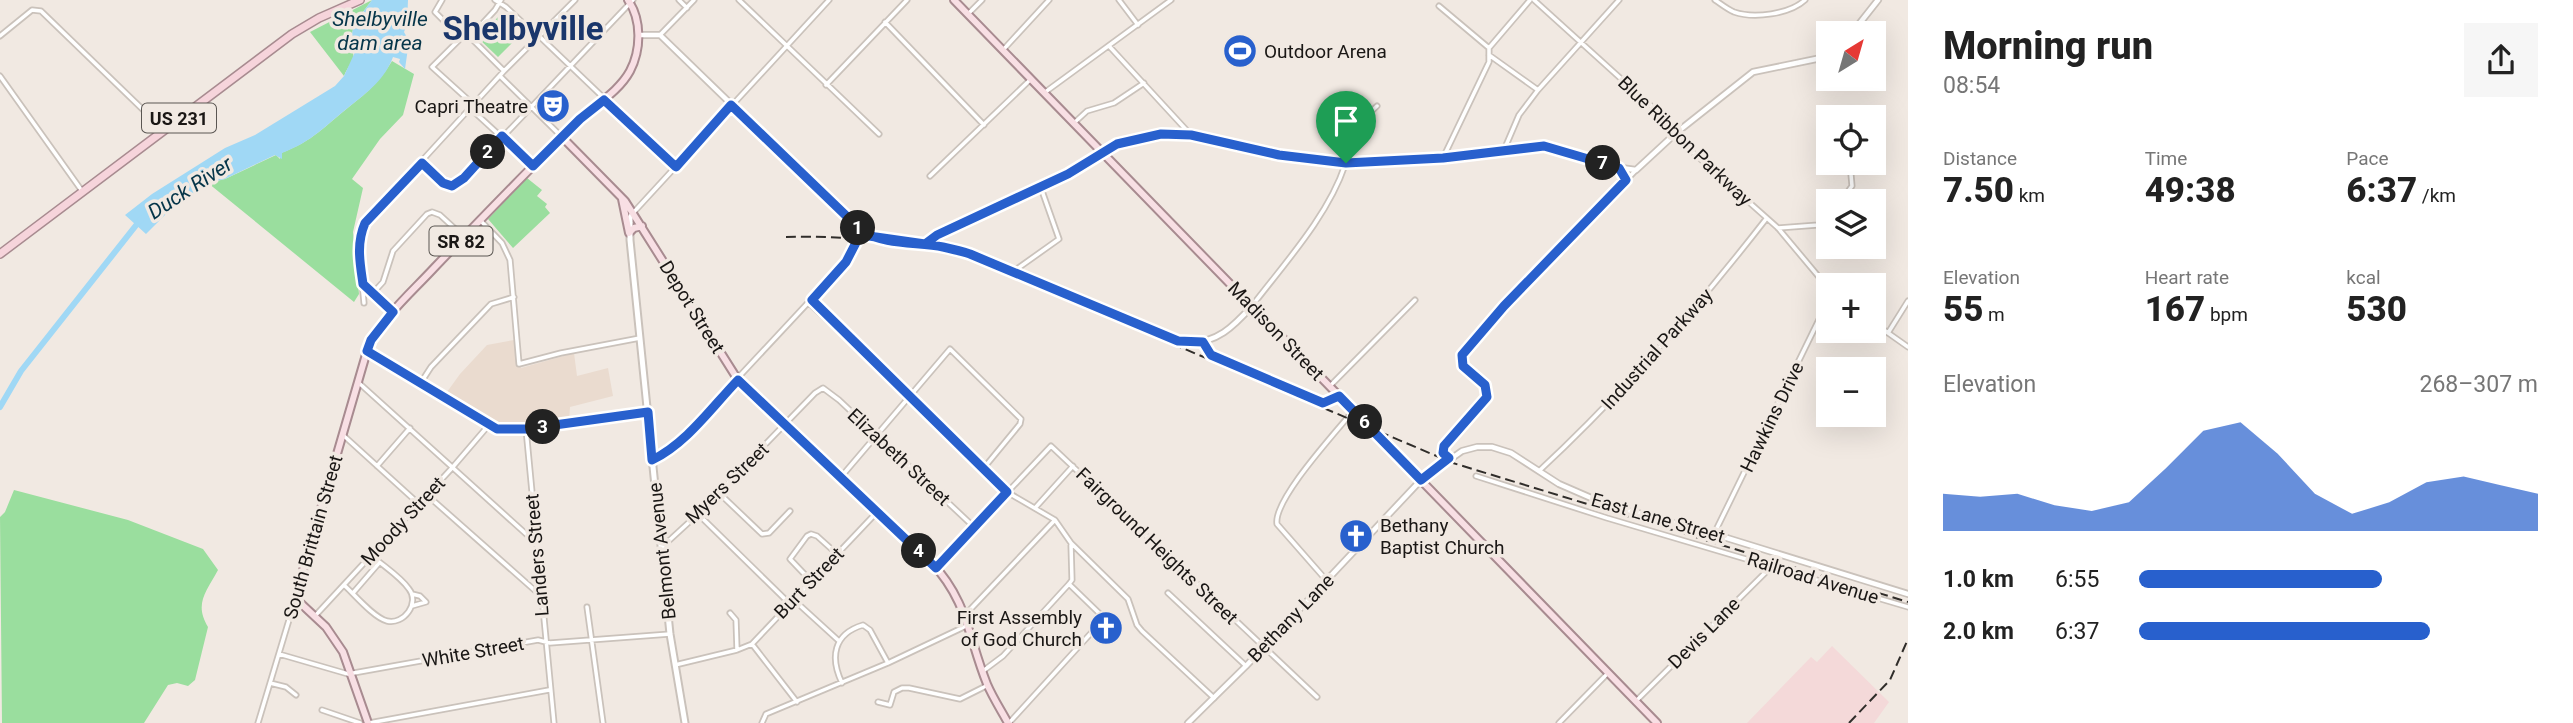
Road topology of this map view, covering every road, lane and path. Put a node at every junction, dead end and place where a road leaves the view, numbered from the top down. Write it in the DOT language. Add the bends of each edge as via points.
graph roads {
  1 [pos="442,0"];
  2 [pos="575,0"];
  3 [pos="679,0"];
  4 [pos="694,0"];
  5 [pos="739,0"];
  6 [pos="829,0"];
  7 [pos="907,0"];
  8 [pos="954,0"];
  9 [pos="982,0"];
  10 [pos="1049,0"];
  11 [pos="1119,0"];
  12 [pos="1171,0"];
  13 [pos="1532,0"];
  14 [pos="1619,0"];
  15 [pos="1714,0"];
  16 [pos="1805,0"];
  17 [pos="1878,0"];
  18 [pos="358,1"];
  19 [pos="499,1"];
  20 [pos="631,1"];
  21 [pos="1439,6"];
  22 [pos="687,8"];
  23 [pos="968,14"];
  24 [pos="1861,21"];
  25 [pos="885,22"];
  26 [pos="1138,24"];
  27 [pos="639,35"];
  28 [pos="660,35"];
  29 [pos="0,36"];
  30 [pos="538,36"];
  31 [pos="470,37"];
  32 [pos="461,38"];
  33 [pos="1581,43"];
  34 [pos="787,45"];
  35 [pos="1109,46"];
  36 [pos="1489,48"];
  37 [pos="1003,50"];
  38 [pos="1489,55"];
  39 [pos="1816,59"];
  40 [pos="570,66"];
  41 [pos="504,71"];
  42 [pos="0,76"];
  43 [pos="501,77"];
  44 [pos="1031,79"];
  45 [pos="1144,82"];
  46 [pos="2,83"];
  47 [pos="827,85"];
  48 [pos="1538,90"];
  49 [pos="1044,93"];
  50 [pos="604,100"];
  51 [pos="731,105"];
  52 [pos="1377,106"];
  53 [pos="472,107"];
  54 [pos="532,107"];
  55 [pos="1074,123"];
  56 [pos="984,125"];
  57 [pos="164,130"];
  58 [pos="1676,133"];
  59 [pos="878,134"];
  60 [pos="1191,135"];
  61 [pos="502,136"];
  62 [pos="562,137"];
  63 [pos="1504,150"];
  64 [pos="1102,153"];
  65 [pos="1443,158"];
  66 [pos="422,163"];
  67 [pos="1346,163"];
  68 [pos="533,166"];
  69 [pos="676,167"];
  70 [pos="1619,168"];
  71 [pos="1636,170"];
  72 [pos="930,176"];
  73 [pos="1626,180"];
  74 [pos="1041,188"];
  75 [pos="82,191"];
  76 [pos="621,197"];
  77 [pos="633,213"];
  78 [pos="1766,219"];
  79 [pos="480,220"];
  80 [pos="1816,225"];
  81 [pos="642,226"];
  82 [pos="1778,228"];
  83 [pos="862,231"];
  84 [pos="629,233"];
  85 [pos="464,237"];
  86 [pos="0,244"];
  87 [pos="925,244"];
  88 [pos="10,246"];
  89 [pos="0,254"];
  90 [pos="1014,271"];
  91 [pos="1816,273"];
  92 [pos="363,284"];
  93 [pos="373,293"];
  94 [pos="514,297"];
  95 [pos="1415,300"];
  96 [pos="1908,301"];
  97 [pos="810,302"];
  98 [pos="364,303"];
  99 [pos="1252,306"];
  100 [pos="393,312"];
  101 [pos="1816,326"];
  102 [pos="1888,333"];
  103 [pos="640,338"];
  104 [pos="1203,342"];
  105 [pos="1908,347"];
  106 [pos="367,351"];
  107 [pos="738,380"];
  108 [pos="358,382"];
  109 [pos="420,384"];
  110 [pos="1330,386"];
  111 [pos="822,388"];
  112 [pos="909,396"];
  113 [pos="1339,396"];
  114 [pos="1354,410"];
  115 [pos="648,412"];
  116 [pos="488,425"];
  117 [pos="785,426"];
  118 [pos="410,428"];
  119 [pos="526,429"];
  120 [pos="342,434"];
  121 [pos="875,436"];
  122 [pos="1449,458"];
  123 [pos="652,460"];
  124 [pos="377,466"];
  125 [pos="1073,466"];
  126 [pos="452,468"];
  127 [pos="983,469"];
  128 [pos="1539,471"];
  129 [pos="1476,476"];
  130 [pos="841,477"];
  131 [pos="1421,480"];
  132 [pos="719,492"];
  133 [pos="1007,492"];
  134 [pos="427,495"];
  135 [pos="419,504"];
  136 [pos="1035,508"];
  137 [pos="790,511"];
  138 [pos="878,511"];
  139 [pos="698,514"];
  140 [pos="1055,520"];
  141 [pos="974,527"];
  142 [pos="1714,534"];
  143 [pos="1071,543"];
  144 [pos="536,544"];
  145 [pos="661,548"];
  146 [pos="837,554"];
  147 [pos="371,555"];
  148 [pos="379,562"];
  149 [pos="1769,565"];
  150 [pos="936,568"];
  151 [pos="1326,581"];
  152 [pos="811,582"];
  153 [pos="1069,584"];
  154 [pos="344,585"];
  155 [pos="353,593"];
  156 [pos="1168,593"];
  157 [pos="412,594"];
  158 [pos="1908,594"];
  159 [pos="542,596"];
  160 [pos="295,598"];
  161 [pos="792,602"];
  162 [pos="412,606"];
  163 [pos="587,607"];
  164 [pos="1908,607"];
  165 [pos="730,613"];
  166 [pos="965,615"];
  167 [pos="316,616"];
  168 [pos="969,625"];
  169 [pos="670,634"];
  170 [pos="593,639"];
  171 [pos="839,641"];
  172 [pos="545,642"];
  173 [pos="752,644"];
  174 [pos="1264,647"];
  175 [pos="737,650"];
  176 [pos="279,654"];
  177 [pos="888,663"];
  178 [pos="675,665"];
  179 [pos="1246,666"];
  180 [pos="983,671"];
  181 [pos="352,673"];
  182 [pos="1608,673"];
  183 [pos="270,682"];
  184 [pos="842,683"];
  185 [pos="988,685"];
  186 [pos="550,690"];
  187 [pos="296,695"];
  188 [pos="1317,697"];
  189 [pos="1214,698"];
  190 [pos="1636,701"];
  191 [pos="797,702"];
  192 [pos="878,702"];
  193 [pos="322,710"];
  194 [pos="258,723"];
  195 [pos="360,723"];
  196 [pos="368,723"];
  197 [pos="554,723"];
  198 [pos="603,723"];
  199 [pos="685,723"];
  200 [pos="762,723"];
  201 [pos="1008,723"];
  202 [pos="1188,723"];
  203 [pos="1559,723"];
  204 [pos="1657,723"];
  1 -- 32 [label="street" via="435,12"];
  2 -- 30 [label="street"];
  3 -- 22 [label="street"];
  4 -- 22 [label="street"];
  5 -- 34 [label="street"];
  6 -- 34 [label="street"];
  7 -- 25 [label="street"];
  8 -- 23 [label="main road, Madison Street"];
  9 -- 23 [label="street"];
  10 -- 37 [label="street"];
  11 -- 26 [label="street"];
  12 -- 26 [label="street"];
  13 -- 33 [label="street, Blue Ribbon Parkway"];
  13 -- 36 [label="street"];
  14 -- 33 [label="street"];
  15 -- 16 [label="street" via="1745,15 1790,10"];
  17 -- 24 [label="street"];
  18 -- 57 [label="highway, US 231" via="308,23"];
  19 -- 30 [label="street"];
  19 -- 31 [label="street"];
  20 -- 27 [label="main road"];
  20 -- 40 [label="street"];
  21 -- 36 [label="street"];
  22 -- 28 [label="street"];
  23 -- 37 [label="main road, Madison Street"];
  25 -- 47 [label="street"];
  25 -- 56 [label="street"];
  26 -- 35 [label="street"];
  27 -- 28 [label="street"];
  27 -- 50 [label="main road" via="629,72"];
  28 -- 51 [label="street"];
  29 -- 57 [label="street" via="32,10 41,11"];
  30 -- 40 [label="street"];
  30 -- 41 [label="street"];
  31 -- 32 [label="street"];
  31 -- 41 [label="street"];
  32 -- 53 [label="street" via="432,67"];
  33 -- 48 [label="street"];
  33 -- 58 [label="street, Blue Ribbon Parkway"];
  34 -- 47 [label="street"];
  34 -- 51 [label="street"];
  35 -- 45 [label="street"];
  35 -- 49 [label="street"];
  36 -- 38 [label="street"];
  37 -- 44 [label="main road, Madison Street"];
  38 -- 48 [label="street"];
  38 -- 65 [label="street"];
  39 -- 58 [label="street" via="1752,72"];
  40 -- 50 [label="street"];
  40 -- 54 [label="street"];
  41 -- 43 [label="street"];
  42 -- 46 [label="street"];
  43 -- 53 [label="street"];
  43 -- 54 [label="street"];
  44 -- 49 [label="main road, Madison Street"];
  44 -- 56 [label="street"];
  45 -- 55 [label="street" via="1114,103 1087,111"];
  45 -- 60 [label="street"];
  46 -- 75 [label="street"];
  47 -- 59 [label="street"];
  48 -- 63 [label="street" via="1519,115"];
  49 -- 55 [label="main road, Madison Street"];
  50 -- 62 [label="main road"];
  50 -- 69 [label="street"];
  51 -- 69 [label="street"];
  51 -- 83 [label="street"];
  52 -- 67 [label="street" via="1349,132"];
  53 -- 61 [label="street"];
  53 -- 66 [label="street"];
  54 -- 61 [label="street"];
  54 -- 62 [label="street"];
  55 -- 64 [label="main road, Madison Street"];
  56 -- 72 [label="street"];
  57 -- 75 [label="highway, US 231"];
  58 -- 71 [label="street"];
  58 -- 78 [label="street, Blue Ribbon Parkway"];
  60 -- 64 [label="street" via="1173,133 1129,141"];
  60 -- 67 [label="street" via="1279,155"];
  61 -- 66 [label="street" via="452,186"];
  61 -- 68 [label="street"];
  62 -- 68 [label="main road, SR 82"];
  62 -- 76 [label="main road, Depot Street"];
  63 -- 65 [label="street"];
  63 -- 70 [label="street" via="1551,146"];
  64 -- 74 [label="street"];
  64 -- 99 [label="main road, Madison Street"];
  65 -- 67 [label="street"];
  66 -- 92 [label="street" via="365,223 359,251"];
  67 -- 99 [label="street" via="1331,196"];
  68 -- 79 [label="main road, SR 82"];
  69 -- 77 [label="street"];
  70 -- 71 [label="street"];
  70 -- 73 [label="street"];
  71 -- 73 [label="street"];
  73 -- 122 [label="street" via="1462,355 1463,366 1488,393 1444,446 1443,453"];
  74 -- 87 [label="street"];
  74 -- 90 [label="street" via="1059,239"];
  75 -- 88 [label="highway, US 231"];
  76 -- 77 [label="main road, Depot Street"];
  76 -- 84 [label="main road"];
  77 -- 81 [label="main road, Depot Street"];
  77 -- 84 [label="main road, Belmont Avenue"];
  78 -- 82 [label="street, Blue Ribbon Parkway"];
  78 -- 128 [label="street, Industrial Parkway" via="1613,400"];
  79 -- 85 [label="main road, SR 82"];
  79 -- 94 [label="street" via="506,249"];
  80 -- 82 [label="street"];
  81 -- 84 [label="main road"];
  81 -- 107 [label="main road, Depot Street"];
  82 -- 91 [label="street, Blue Ribbon Parkway"];
  83 -- 87 [label="street"];
  83 -- 97 [label="street" via="846,262"];
  84 -- 103 [label="main road, Belmont Avenue"];
  85 -- 93 [label="street" via="440,215 427,214 393,251 383,282"];
  85 -- 100 [label="main road, SR 82"];
  86 -- 88 [label="main road"];
  87 -- 90 [label="street"];
  88 -- 89 [label="highway, US 231"];
  90 -- 104 [label="street" via="1178,341"];
  92 -- 93 [label="street"];
  92 -- 98 [label="street"];
  93 -- 100 [label="street"];
  94 -- 103 [label="street" via="519,364"];
  94 -- 109 [label="street" via="491,304"];
  95 -- 110 [label="street"];
  96 -- 102 [label="street"];
  97 -- 107 [label="street"];
  97 -- 112 [label="street"];
  99 -- 104 [label="street" via="1227,331"];
  99 -- 110 [label="main road, Madison Street"];
  100 -- 106 [label="main road, SR 82"];
  101 -- 142 [label="street, Hawkins Drive"];
  102 -- 105 [label="street"];
  103 -- 115 [label="main road, Belmont Avenue"];
  104 -- 113 [label="street" via="1211,355 1323,403"];
  106 -- 108 [label="main road, South Brittain Street / SR 82"];
  106 -- 109 [label="street"];
  107 -- 117 [label="main road, Depot Street"];
  107 -- 123 [label="street" via="679,441"];
  108 -- 118 [label="street"];
  108 -- 120 [label="main road, South Brittain Street / SR 82"];
  109 -- 116 [label="street"];
  110 -- 113 [label="main road, Madison Street"];
  111 -- 117 [label="street, Myers Street"];
  111 -- 121 [label="street, Elizabeth Street"];
  112 -- 121 [label="street"];
  112 -- 127 [label="street"];
  112 -- 127 [label="street" via="950,349 1021,419"];
  113 -- 114 [label="main road, Madison Street"];
  114 -- 131 [label="main road, Madison Street"];
  114 -- 151 [label="street" via="1304,472 1276,516 1277,524"];
  115 -- 119 [label="street"];
  115 -- 123 [label="main road, Belmont Avenue"];
  116 -- 119 [label="street"];
  116 -- 126 [label="street, Moody Street"];
  117 -- 130 [label="main road, Depot Street"];
  117 -- 132 [label="street, Myers Street"];
  118 -- 124 [label="street"];
  118 -- 126 [label="street"];
  119 -- 144 [label="street, Landers Street"];
  120 -- 124 [label="street"];
  120 -- 160 [label="main road, South Brittain Street / SR 82"];
  121 -- 130 [label="street"];
  121 -- 141 [label="street, Elizabeth Street"];
  122 -- 128 [label="street, East Lane Street" via="1477,447 1492,447"];
  122 -- 131 [label="street, East Lane Street"];
  123 -- 145 [label="main road, Belmont Avenue"];
  124 -- 135 [label="street"];
  125 -- 133 [label="street, Fairground Heights Street" via="1051,446"];
  125 -- 136 [label="street"];
  125 -- 174 [label="street, Fairground Heights Street"];
  126 -- 134 [label="street, Moody Street"];
  126 -- 144 [label="street"];
  127 -- 133 [label="street"];
  128 -- 142 [label="street, East Lane Street" via="1580,495"];
  129 -- 149 [label="street, Railroad Avenue"];
  130 -- 138 [label="main road, Depot Street"];
  131 -- 151 [label="street, Bethany Lane"];
  131 -- 182 [label="main road, Madison Street"];
  132 -- 137 [label="street" via="762,534 769,533"];
  132 -- 139 [label="street, Myers Street"];
  133 -- 136 [label="street"];
  133 -- 141 [label="street"];
  134 -- 135 [label="street, Moody Street"];
  134 -- 159 [label="street"];
  135 -- 147 [label="street, Moody Street"];
  136 -- 140 [label="street"];
  138 -- 146 [label="street, Burt Street"];
  138 -- 150 [label="main road, Depot Street"];
  139 -- 145 [label="street, Myers Street"];
  139 -- 161 [label="street"];
  140 -- 143 [label="street"];
  140 -- 166 [label="street"];
  141 -- 150 [label="street"];
  142 -- 158 [label="street, East Lane Street"];
  143 -- 153 [label="street"];
  143 -- 189 [label="street" via="1128,599 1142,631"];
  144 -- 159 [label="street, Landers Street"];
  145 -- 169 [label="main road, Belmont Avenue"];
  146 -- 152 [label="street, Burt Street"];
  146 -- 152 [label="street" via="817,536 807,536 790,559"];
  147 -- 148 [label="street"];
  147 -- 154 [label="street, Moody Street"];
  148 -- 155 [label="street"];
  148 -- 157 [label="street"];
  149 -- 164 [label="street, Railroad Avenue"];
  149 -- 190 [label="street, Devis Lane"];
  150 -- 166 [label="main road, Depot Street"];
  151 -- 174 [label="street, Bethany Lane"];
  152 -- 161 [label="street, Burt Street"];
  153 -- 180 [label="street" via="1003,656"];
  153 -- 201 [label="street" via="1102,621"];
  154 -- 155 [label="street"];
  154 -- 167 [label="street, Moody Street"];
  155 -- 162 [label="street" via="389,621 402,618"];
  156 -- 179 [label="street"];
  157 -- 162 [label="street"];
  157 -- 162 [label="street" via="426,602"];
  159 -- 172 [label="street, Landers Street"];
  160 -- 167 [label="main road"];
  160 -- 176 [label="street, South Brittain Street"];
  161 -- 171 [label="street"];
  161 -- 173 [label="street, Burt Street"];
  163 -- 170 [label="street"];
  165 -- 175 [label="street" via="736,620"];
  166 -- 168 [label="main road, Depot Street"];
  167 -- 181 [label="main road" via="338,644"];
  168 -- 177 [label="street"];
  168 -- 180 [label="main road, Depot Street"];
  169 -- 170 [label="street, White Street"];
  169 -- 178 [label="main road, Belmont Avenue"];
  170 -- 172 [label="street, White Street"];
  170 -- 198 [label="street"];
  171 -- 177 [label="street" via="863,625"];
  171 -- 184 [label="street" via="834,663"];
  172 -- 181 [label="street, White Street"];
  172 -- 186 [label="street, Landers Street"];
  173 -- 175 [label="street, Burt Street"];
  173 -- 191 [label="street"];
  174 -- 179 [label="street, Bethany Lane"];
  174 -- 188 [label="street, Fairground Heights Street"];
  175 -- 178 [label="street, Burt Street"];
  176 -- 181 [label="street, White Street"];
  176 -- 183 [label="street, South Brittain Street"];
  177 -- 184 [label="street"];
  178 -- 199 [label="main road, Belmont Avenue"];
  179 -- 189 [label="street, Bethany Lane"];
  180 -- 185 [label="main road, Depot Street"];
  181 -- 196 [label="main road"];
  182 -- 190 [label="main road, Madison Street"];
  182 -- 203 [label="street"];
  183 -- 187 [label="street"];
  183 -- 194 [label="street, South Brittain Street"];
  184 -- 191 [label="street"];
  185 -- 192 [label="street" via="956,699 902,688 894,692 890,705"];
  185 -- 201 [label="main road, Depot Street"];
  186 -- 196 [label="street"];
  186 -- 197 [label="street, Landers Street"];
  189 -- 202 [label="street, Bethany Lane"];
  190 -- 204 [label="main road, Madison Street"];
  191 -- 200 [label="street" via="766,713"];
  193 -- 195 [label="street"];
}
